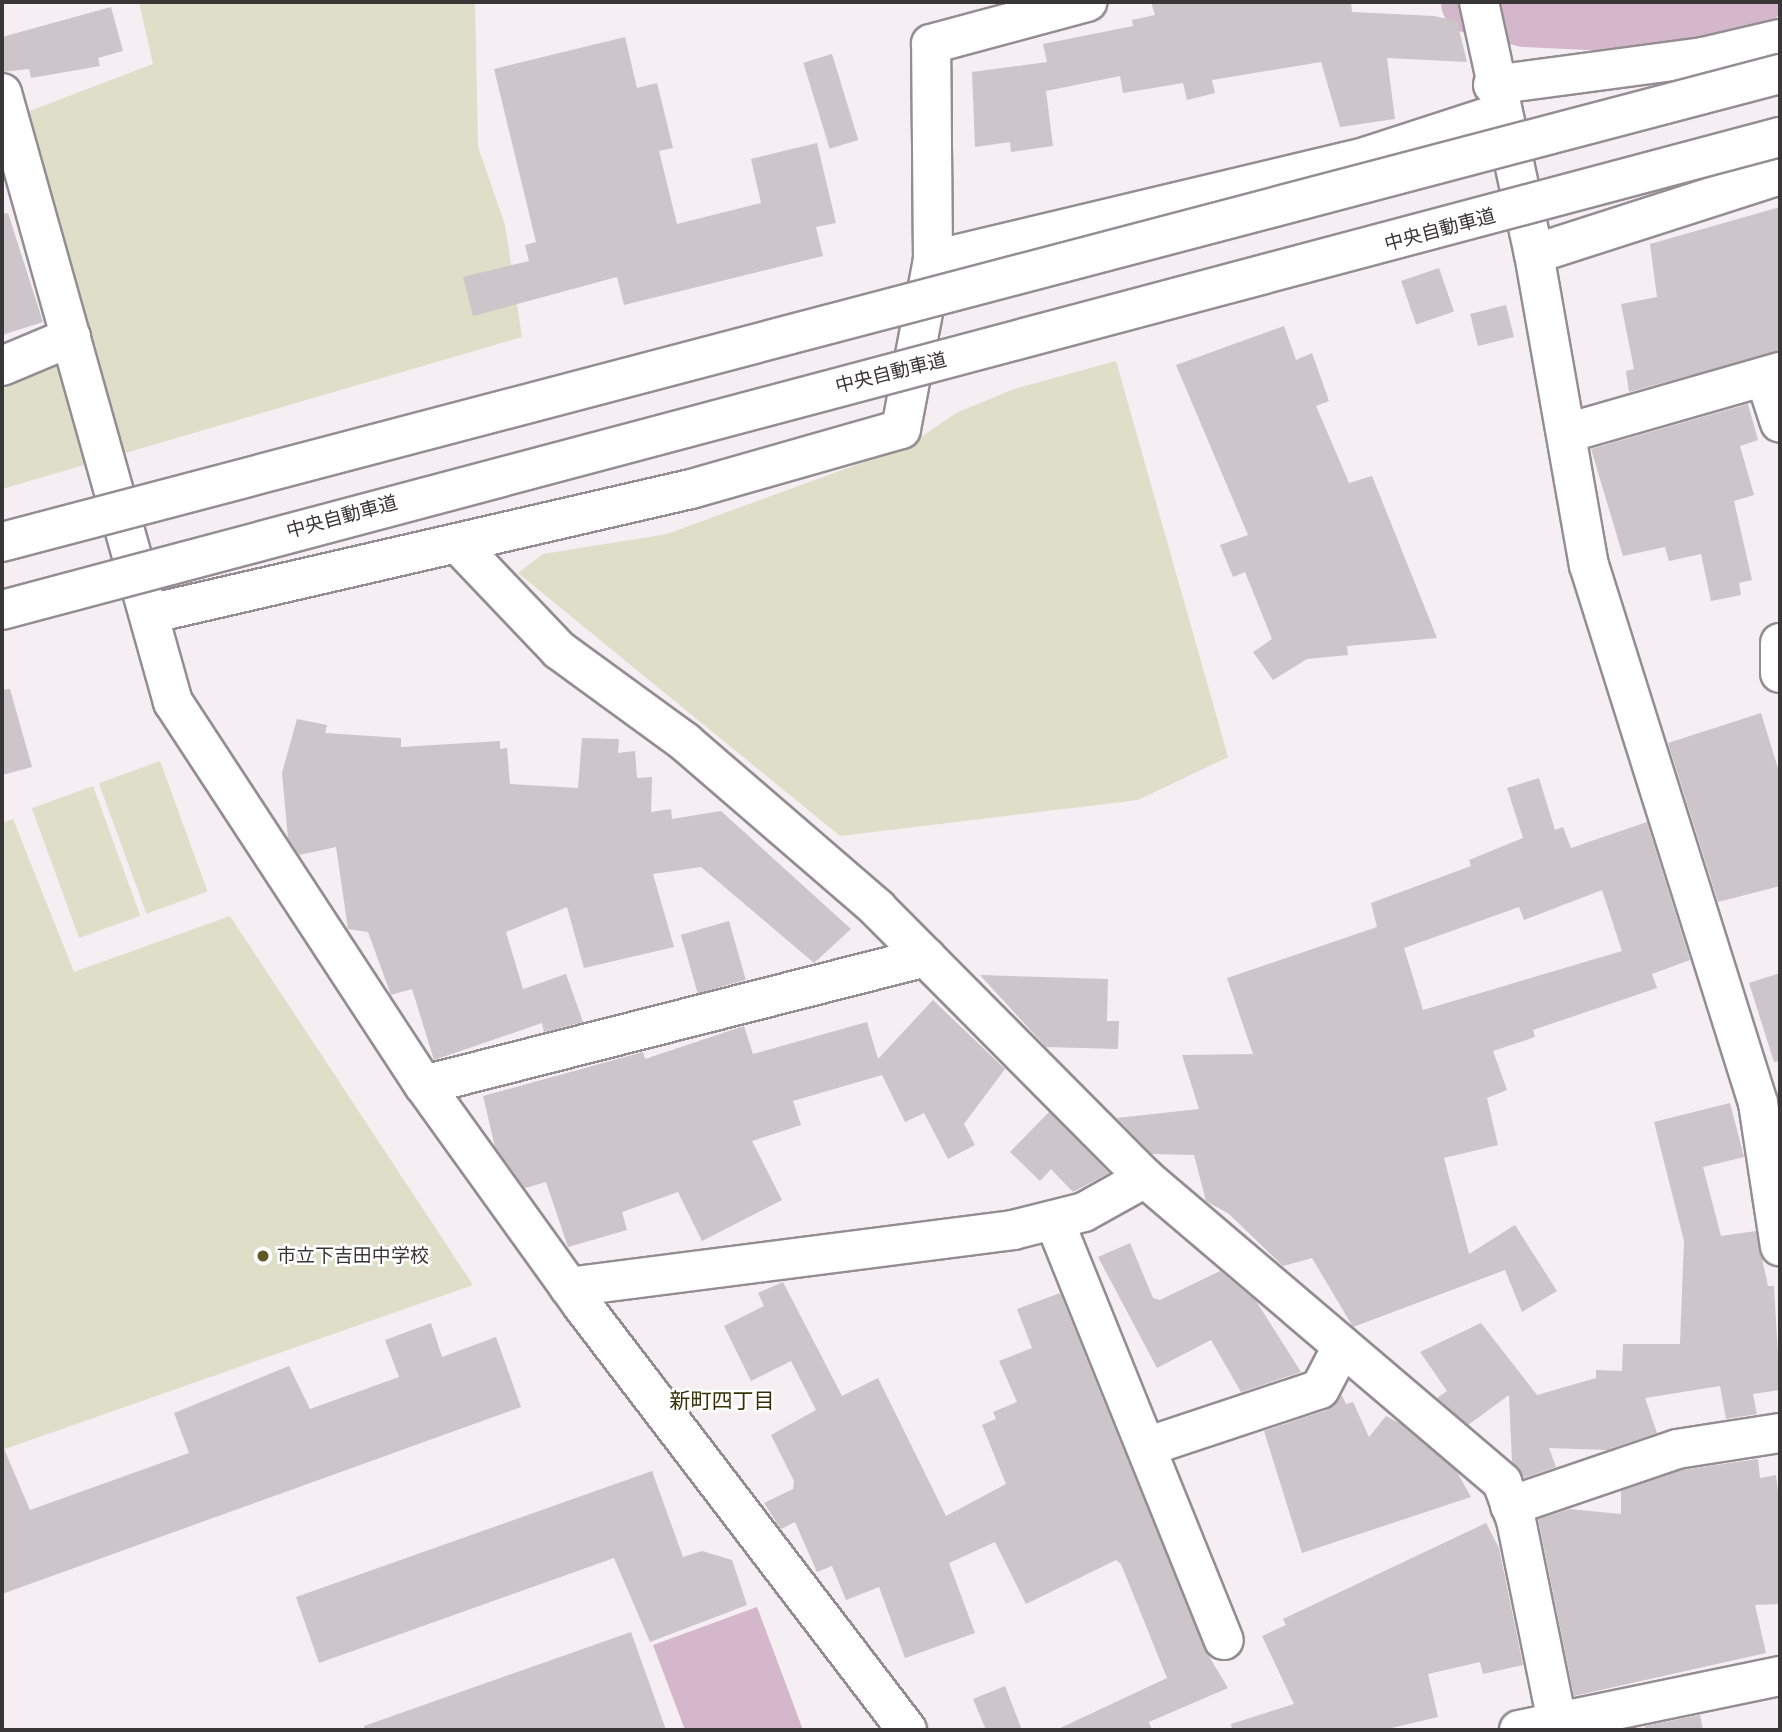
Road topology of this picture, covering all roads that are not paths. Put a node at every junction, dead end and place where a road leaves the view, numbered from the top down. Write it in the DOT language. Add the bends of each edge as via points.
graph roads {
  1 [pos="1087,2"];
  2 [pos="1482,18"];
  3 [pos="1780,39"];
  4 [pos="1780,75"];
  5 [pos="2,93"];
  6 [pos="1497,99"];
  7 [pos="1780,137"];
  8 [pos="1780,175"];
  9 [pos="1534,254"];
  10 [pos="933,260"];
  11 [pos="71,337"];
  12 [pos="2,366"];
  13 [pos="1773,374"];
  14 [pos="1780,423"];
  15 [pos="1567,433"];
  16 [pos="2,542"];
  17 [pos="459,545"];
  18 [pos="2,610"];
  19 [pos="149,614"];
  20 [pos="1780,643"];
  21 [pos="1780,673"];
  22 [pos="926,957"];
  23 [pos="424,1085"];
  24 [pos="1145,1178"];
  25 [pos="1054,1220"];
  26 [pos="1780,1246"];
  27 [pos="569,1287"];
  28 [pos="1342,1347"];
  29 [pos="1780,1433"];
  30 [pos="1146,1447"];
  31 [pos="1510,1506"];
  32 [pos="1224,1640"];
  33 [pos="1780,1676"];
  34 [pos="1557,1721"];
  35 [pos="907,1730"];
  36 [pos="1519,1730"];
  1 -- 10 [label="main road" via="931,44"];
  2 -- 6 [label="main road"];
  3 -- 6 [label="main road"];
  4 -- 16 [label="main road, bridge"];
  5 -- 11 [label="main road"];
  6 -- 9 [label="main road"];
  6 -- 10 [label="main road" via="1367,156"];
  7 -- 18 [label="main road, 中央自動車道, bridge"];
  8 -- 9 [label="main road"];
  9 -- 15 [label="main road"];
  10 -- 17 [label="main road" via="901,429"];
  11 -- 12 [label="main road"];
  11 -- 19 [label="main road"];
  13 -- 14 [label="main road"];
  13 -- 15 [label="main road"];
  15 -- 26 [label="main road" via="1590,565 1758,1103"];
  17 -- 19 [label="main road"];
  17 -- 22 [label="main road" via="559,650 685,742"];
  19 -- 23 [label="main road" via="173,702"];
  20 -- 21 [label="main road"];
  22 -- 23 [label="main road"];
  22 -- 24 [label="main road"];
  23 -- 27 [label="main road"];
  24 -- 25 [label="main road" via="1084,1212"];
  24 -- 28 [label="main road"];
  25 -- 27 [label="main road" via="924,1243"];
  25 -- 30 [label="main road"];
  27 -- 35 [label="main road"];
  28 -- 30 [label="main road" via="1320,1388"];
  28 -- 31 [label="main road" via="1502,1482"];
  29 -- 31 [label="main road" via="1677,1449"];
  30 -- 32 [label="main road"];
  31 -- 34 [label="main road"];
  33 -- 34 [label="main road"];
  34 -- 36 [label="main road"];
}
